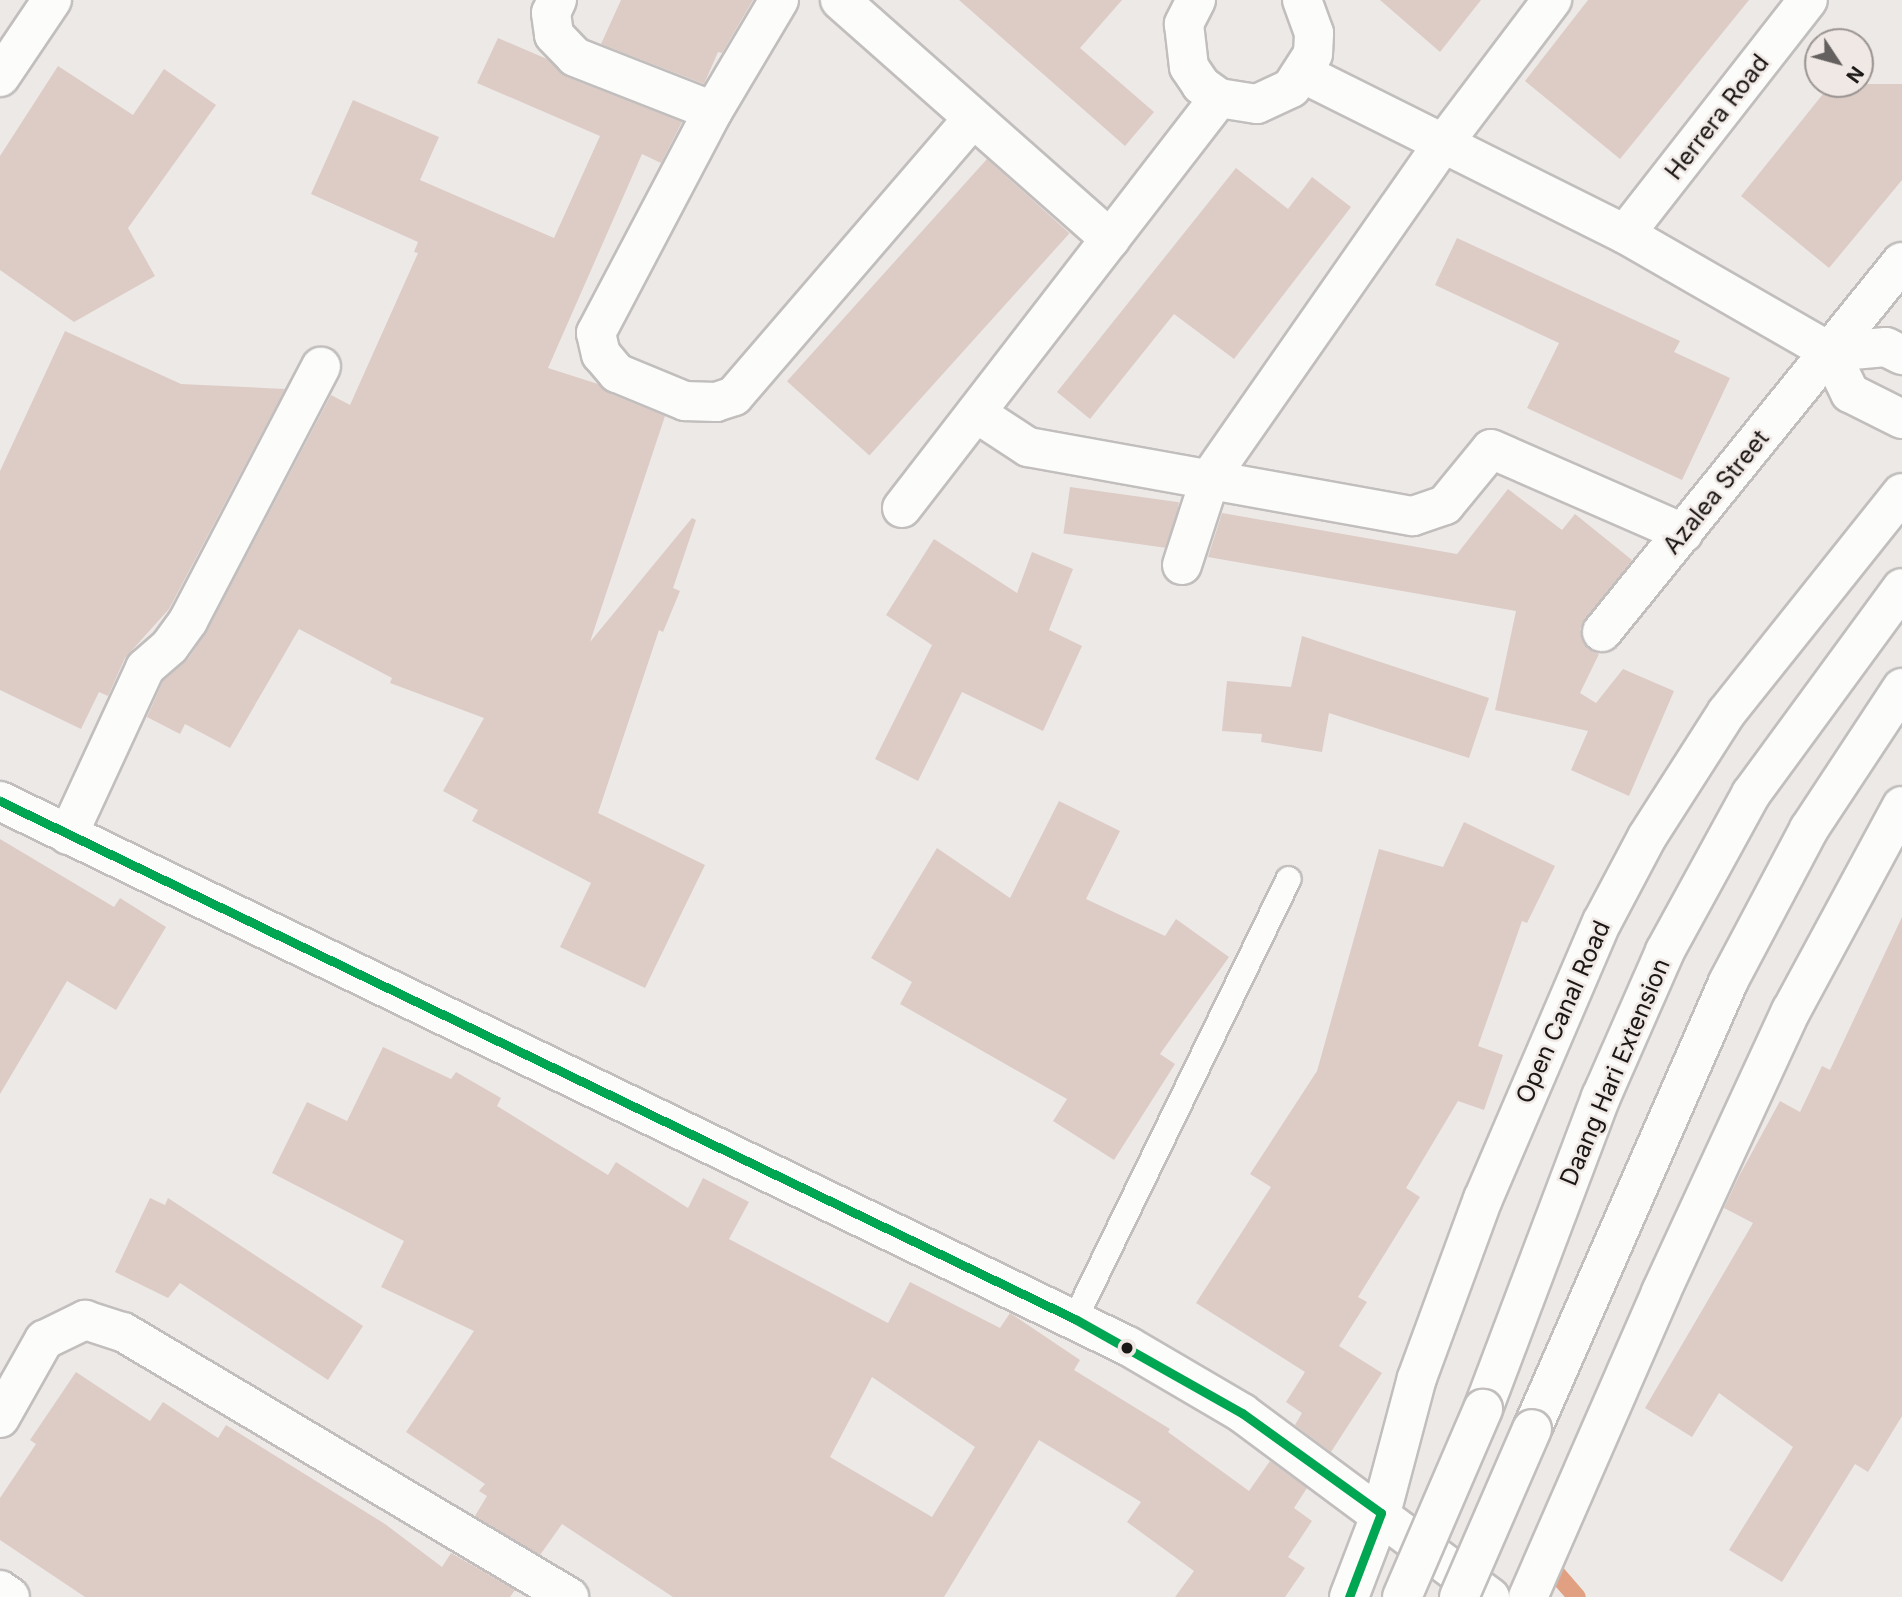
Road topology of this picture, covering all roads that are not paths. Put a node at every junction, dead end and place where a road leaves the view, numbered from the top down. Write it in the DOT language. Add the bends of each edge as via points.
graph roads {
  1 [pos="52,0"];
  2 [pos="557,0"];
  3 [pos="779,0"];
  4 [pos="840,0"];
  5 [pos="1302,0"];
  6 [pos="1552,0"];
  7 [pos="1808,0"];
  8 [pos="1192,1"];
  9 [pos="1304,74"];
  10 [pos="1,75"];
  11 [pos="1219,98"];
  12 [pos="713,111"];
  13 [pos="972,119"];
  14 [pos="1443,144"];
  15 [pos="1625,234"];
  16 [pos="1110,239"];
  17 [pos="1902,262"];
  18 [pos="1830,352"];
  19 [pos="1902,355"];
  20 [pos="321,367"];
  21 [pos="976,412"];
  22 [pos="1902,419"];
  23 [pos="1211,476"];
  24 [pos="1902,493"];
  25 [pos="902,508"];
  26 [pos="1683,533"];
  27 [pos="1182,565"];
  28 [pos="1902,588"];
  29 [pos="1602,632"];
  30 [pos="1902,688"];
  31 [pos="0,801"];
  32 [pos="1902,806"];
  33 [pos="68,835"];
  34 [pos="1289,879"];
  35 [pos="1075,1319"];
  36 [pos="0,1418"];
  37 [pos="1381,1513"];
  38 [pos="0,1590"];
  39 [pos="10,1597"];
  40 [pos="569,1597"];
  41 [pos="1349,1597"];
  42 [pos="1402,1597"];
  43 [pos="1459,1597"];
  44 [pos="1490,1597"];
  45 [pos="1528,1597"];
  1 -- 10 [label="street"];
  2 -- 12 [label="street" via="551,13 554,35 575,57"];
  3 -- 12 [label="street"];
  4 -- 13 [label="street"];
  5 -- 9 [label="street" via="1314,33 1313,54"];
  6 -- 14 [label="street"];
  7 -- 15 [label="street, Herrera Road"];
  8 -- 11 [label="street" via="1184,24 1189,67 1201,85"];
  9 -- 11 [label="street" via="1291,89 1266,102 1238,104"];
  9 -- 14 [label="street"];
  11 -- 16 [label="street"];
  12 -- 13 [label="street" via="596,333 601,354 617,373 685,401 716,402 734,396"];
  13 -- 16 [label="street"];
  14 -- 15 [label="street"];
  14 -- 23 [label="street"];
  15 -- 18 [label="street"];
  16 -- 21 [label="street"];
  17 -- 18 [label="street, Azalea Street"];
  18 -- 19 [label="street" via="1886,347"];
  18 -- 22 [label="street" via="1850,393"];
  18 -- 26 [label="street, Azalea Street"];
  20 -- 33 [label="street" via="188,621 170,646 145,668"];
  21 -- 23 [label="street" via="1028,447"];
  21 -- 25 [label="street"];
  23 -- 26 [label="street" via="1413,516 1445,505 1492,449"];
  23 -- 27 [label="street"];
  24 -- 37 [label="street, Open Canal Road" via="1727,712 1647,837 1602,922 1483,1199 1417,1378"];
  26 -- 29 [label="street, Azalea Street"];
  28 -- 42 [label="street, Daang Hari Extension, bridge" via="1751,794 1665,951 1601,1097 1483,1409"];
  30 -- 43 [label="street, bridge" via="1809,830 1728,982"];
  31 -- 33 [label="street"];
  32 -- 45 [label="street" via="1791,1011 1661,1292"];
  33 -- 35 [label="street"];
  34 -- 35 [label="lane"];
  35 -- 37 [label="street" via="1242,1413"];
  36 -- 40 [label="street" via="44,1340 85,1320 123,1332"];
  37 -- 41 [label="street, Open Canal Road"];
  37 -- 44 [label="street"];
  38 -- 39 [label="street"];
}
